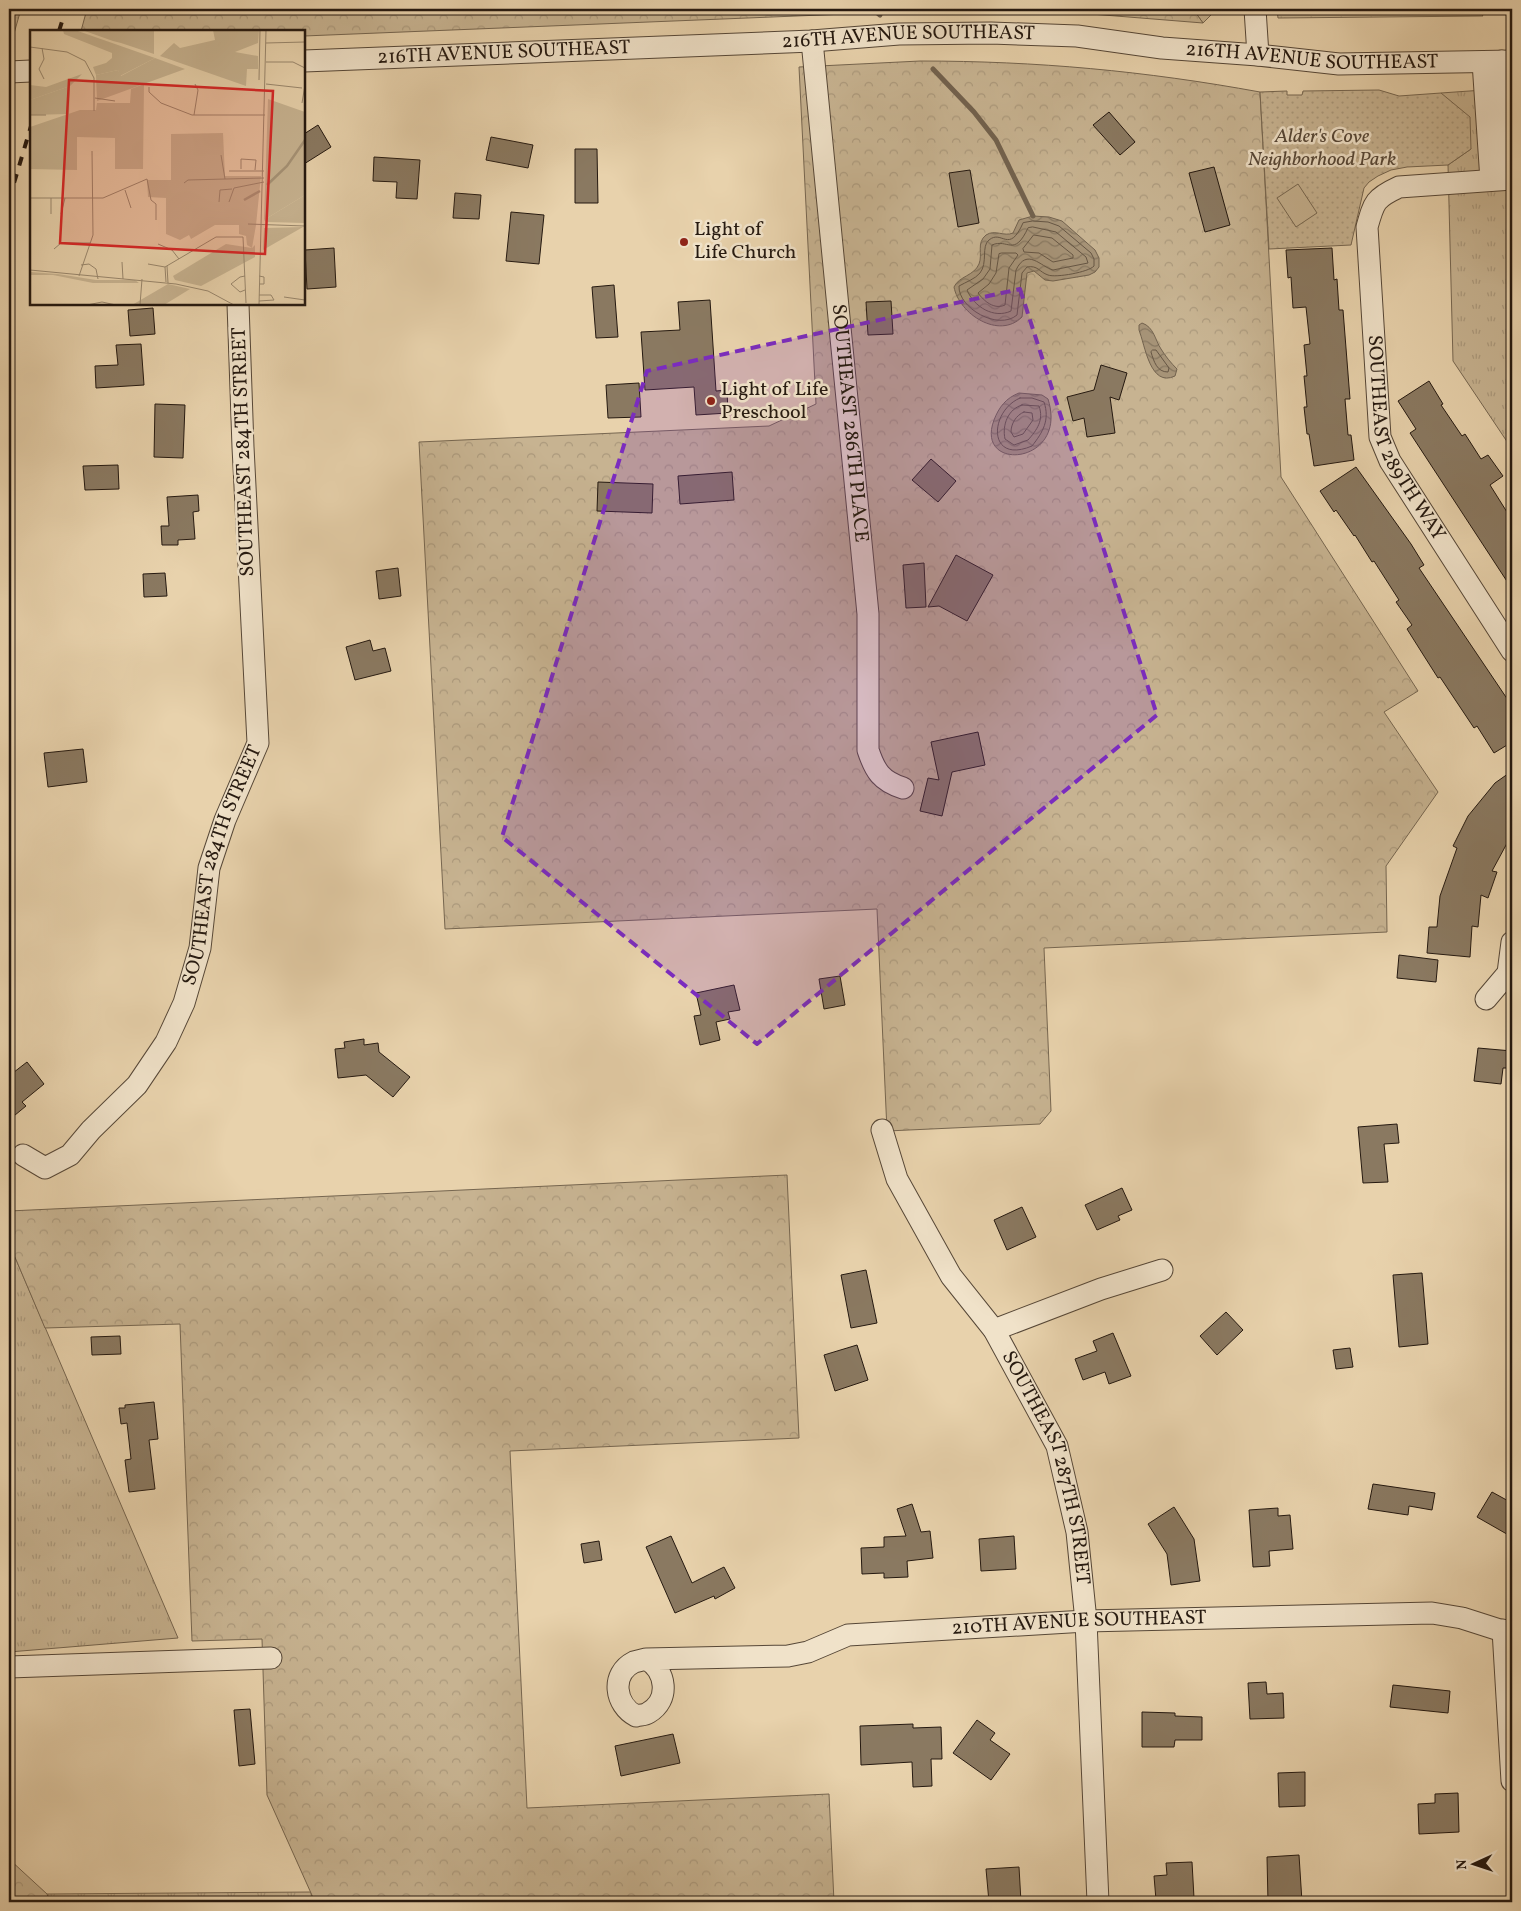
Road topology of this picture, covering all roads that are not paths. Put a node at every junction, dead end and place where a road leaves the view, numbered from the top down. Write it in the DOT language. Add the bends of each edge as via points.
graph roads {
  1 [pos="1255,9"];
  2 [pos="812,41"];
  3 [pos="1258,55"];
  4 [pos="305,61"];
  5 [pos="1499,61"];
  6 [pos="30,71"];
  7 [pos="9,72"];
  8 [pos="1504,179"];
  9 [pos="238,305"];
  10 [pos="1512,651"];
  11 [pos="903,788"];
  12 [pos="1512,942"];
  13 [pos="1486,999"];
  14 [pos="882,1130"];
  15 [pos="23,1155"];
  16 [pos="1162,1270"];
  17 [pos="994,1330"];
  18 [pos="1086,1621"];
  19 [pos="1508,1632"];
  20 [pos="271,1658"];
  21 [pos="646,1659"];
  22 [pos="9,1667"];
  23 [pos="1512,1781"];
  24 [pos="1098,1902"];
  1 -- 3 [label="street"];
  2 -- 3 [label="street, 216TH AVENUE SOUTHEAST" via="899,34 991,33 1076,36 1162,48"];
  2 -- 4 [label="street, 216TH AVENUE SOUTHEAST"];
  2 -- 11 [label="street, SOUTHEAST 286TH PLACE" via="868,614 868,750 874,768 889,783"];
  3 -- 5 [label="street, 216TH AVENUE SOUTHEAST" via="1339,64"];
  5 -- 8 [label="street"];
  6 -- 7 [label="street"];
  8 -- 10 [label="street, SOUTHEAST 289TH WAY" via="1399,187 1383,194 1375,203 1367,227 1380,437 1390,462"];
  9 -- 15 [label="street, SOUTHEAST 284TH STREET" via="258,743 225,820 209,868 200,948 184,1003 166,1042 137,1084 70,1155 45,1168"];
  12 -- 13 [label="street" via="1508,973"];
  14 -- 17 [label="street, SOUTHEAST 287TH STREET" via="897,1179 951,1276"];
  16 -- 17 [label="street" via="1101,1289"];
  17 -- 18 [label="street, SOUTHEAST 287TH STREET" via="1058,1446 1077,1532"];
  18 -- 19 [label="street, 210TH AVENUE SOUTHEAST" via="1432,1613"];
  18 -- 21 [label="street, 210TH AVENUE SOUTHEAST" via="848,1635 808,1652 788,1656"];
  18 -- 24 [label="street, SOUTHEAST 287TH STREET"];
  19 -- 23 [label="street"];
  20 -- 22 [label="street"];
}
